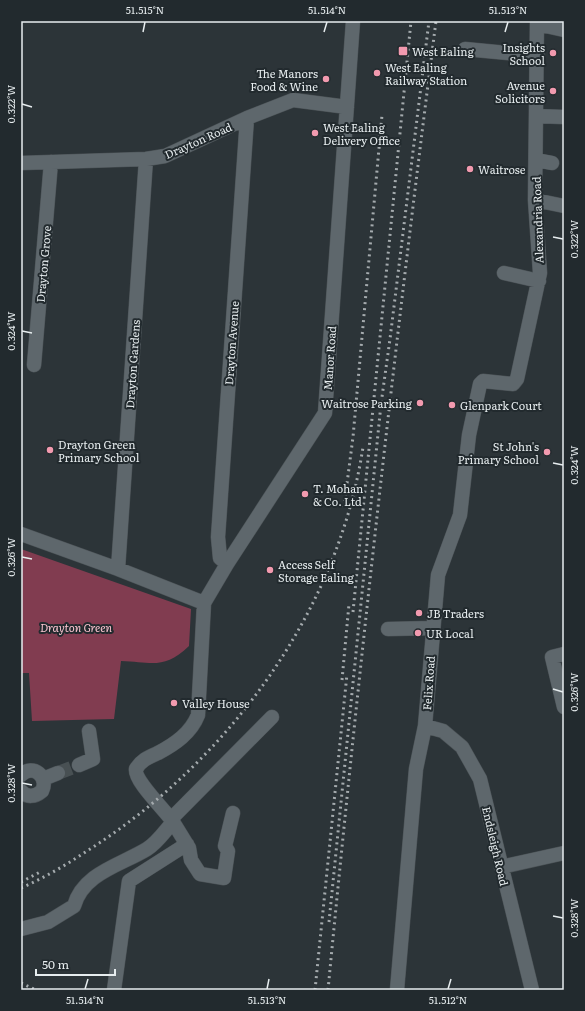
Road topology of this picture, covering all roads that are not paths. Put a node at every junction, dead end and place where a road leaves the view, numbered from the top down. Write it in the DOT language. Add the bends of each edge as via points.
graph roads {
  1 [pos="353,21"];
  2 [pos="537,22"];
  3 [pos="564,30"];
  4 [pos="465,49"];
  5 [pos="538,56"];
  6 [pos="347,106"];
  7 [pos="536,116"];
  8 [pos="564,117"];
  9 [pos="247,118"];
  10 [pos="146,159"];
  11 [pos="536,160"];
  12 [pos="51,162"];
  13 [pos="21,163"];
  14 [pos="552,163"];
  15 [pos="535,200"];
  16 [pos="564,206"];
  17 [pos="504,273"];
  18 [pos="539,281"];
  19 [pos="34,365"];
  20 [pos="483,381"];
  21 [pos="21,534"];
  22 [pos="227,564"];
  23 [pos="118,569"];
  24 [pos="204,603"];
  25 [pos="433,628"];
  26 [pos="388,629"];
  27 [pos="558,656"];
  28 [pos="564,707"];
  29 [pos="272,717"];
  30 [pos="425,726"];
  31 [pos="89,731"];
  32 [pos="79,765"];
  33 [pos="58,773"];
  34 [pos="21,776"];
  35 [pos="43,779"];
  36 [pos="22,796"];
  37 [pos="233,813"];
  38 [pos="172,821"];
  39 [pos="187,844"];
  40 [pos="564,853"];
  41 [pos="501,867"];
  42 [pos="21,930"];
  43 [pos="114,990"];
  44 [pos="397,990"];
  45 [pos="532,990"];
  1 -- 6 [label="street, Manor Road"];
  2 -- 3 [label="street"];
  2 -- 5 [label="street, Alexandria Road"];
  4 -- 5 [label="street"];
  5 -- 7 [label="street, Alexandria Road"];
  6 -- 9 [label="street, Drayton Road" via="293,100"];
  6 -- 22 [label="street, Manor Road" via="325,413"];
  7 -- 8 [label="street"];
  7 -- 11 [label="street, Alexandria Road"];
  9 -- 10 [label="street, Drayton Road" via="165,156"];
  9 -- 22 [label="street, Drayton Avenue" via="218,537 220,558"];
  10 -- 12 [label="street, Drayton Road"];
  10 -- 23 [label="street, Drayton Gardens"];
  11 -- 14 [label="street"];
  11 -- 15 [label="street, Alexandria Road"];
  12 -- 13 [label="street, Drayton Road"];
  12 -- 19 [label="street, Drayton Grove"];
  15 -- 16 [label="street"];
  15 -- 18 [label="street, Alexandria Road"];
  17 -- 18 [label="street"];
  18 -- 20 [label="street, Alexandria Road" via="517,379 509,385"];
  20 -- 25 [label="street, Felix Road" via="478,389 469,435 460,515 438,575"];
  21 -- 23 [label="street"];
  22 -- 24 [label="street, Manor Road"];
  23 -- 24 [label="street"];
  24 -- 38 [label="street, Manor Road" via="198,715 194,725 171,746 143,760 135,772"];
  25 -- 26 [label="street"];
  25 -- 30 [label="street, Felix Road"];
  27 -- 28 [label="street"];
  29 -- 38 [label="street"];
  30 -- 41 [label="street, Endsleigh Road" via="443,731 450,736 470,759 480,779"];
  30 -- 44 [label="street, Felix Road" via="416,769"];
  31 -- 32 [label="street" via="93,759"];
  33 -- 35 [label="street"];
  34 -- 35 [label="street" via="26,771 35,771"];
  35 -- 36 [label="street" via="44,787 38,794"];
  37 -- 39 [label="street" via="226,846 228,851 224,878 200,874 191,860"];
  38 -- 39 [label="street"];
  38 -- 42 [label="street" via="148,848 106,869 96,877 76,898 74,906 48,922"];
  39 -- 43 [label="street" via="129,881"];
  40 -- 41 [label="street"];
  41 -- 45 [label="street, Endsleigh Road"];
}
